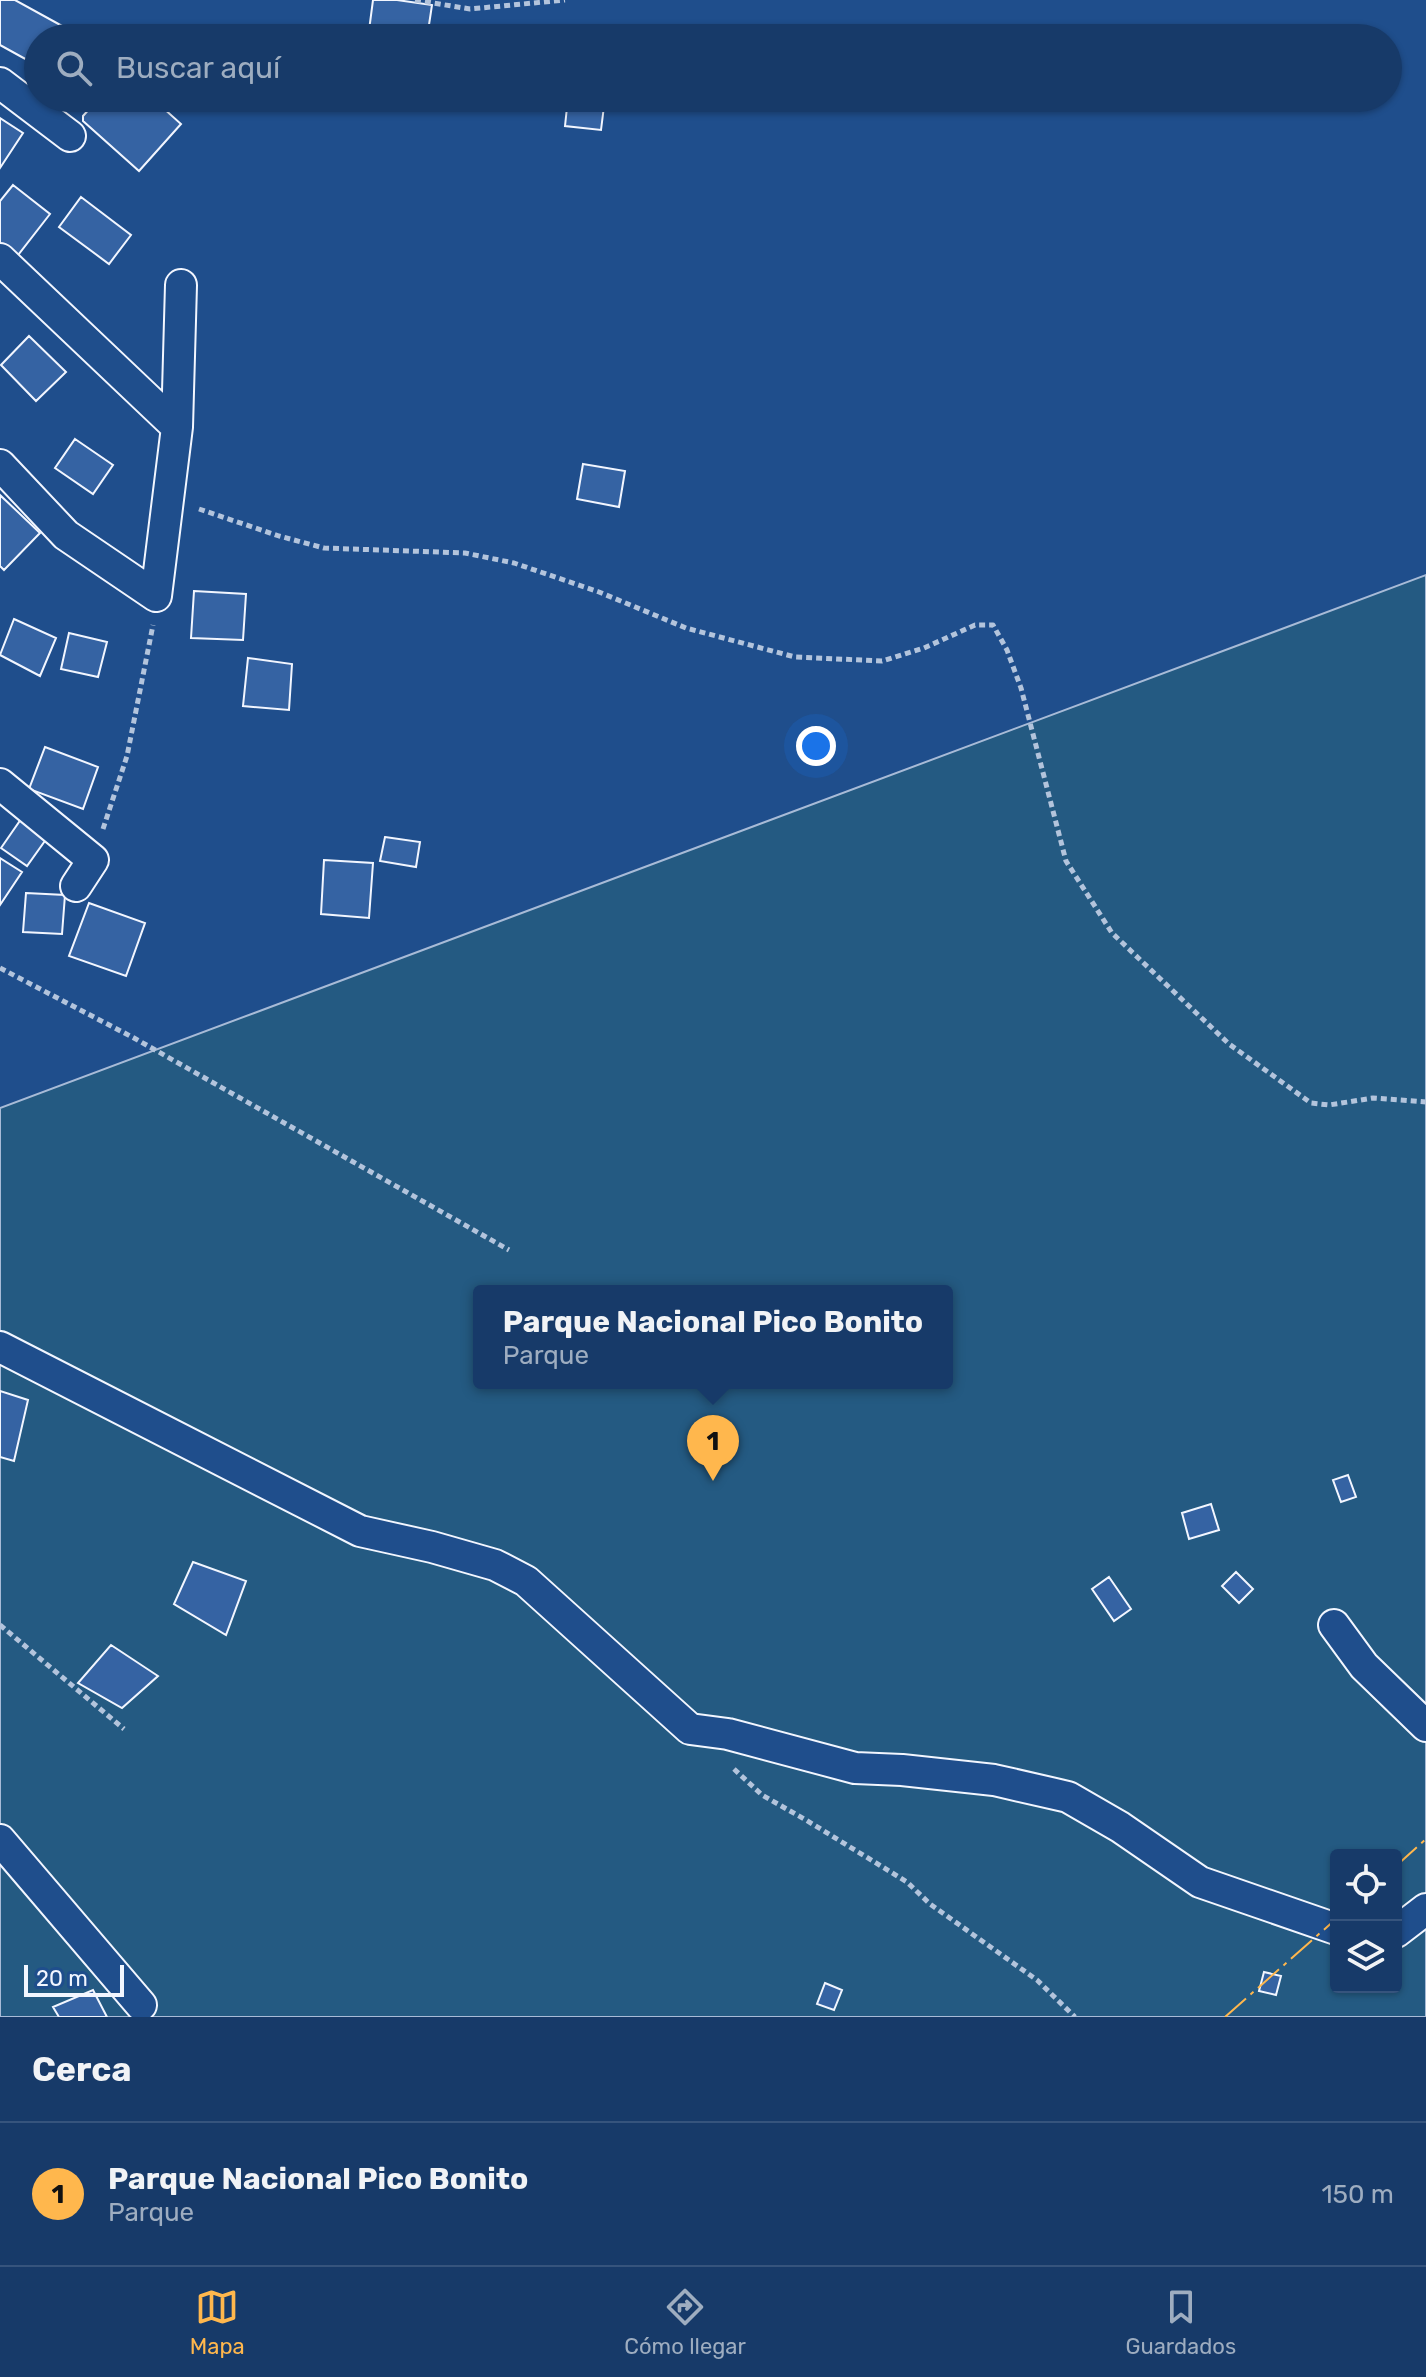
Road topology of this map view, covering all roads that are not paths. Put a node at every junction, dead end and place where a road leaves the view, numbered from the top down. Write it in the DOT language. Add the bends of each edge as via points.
graph roads {
  1 [pos="0,83"];
  2 [pos="24,101"];
  3 [pos="38,112"];
  4 [pos="70,136"];
  5 [pos="0,259"];
  6 [pos="181,285"];
  7 [pos="177,427"];
  8 [pos="0,465"];
  9 [pos="0,784"];
  10 [pos="76,886"];
  11 [pos="0,1347"];
  12 [pos="1334,1625"];
  13 [pos="1426,1726"];
  14 [pos="0,1840"];
  15 [pos="1426,1909"];
  16 [pos="1330,1927"];
  17 [pos="1402,1927"];
  18 [pos="141,2005"];
  1 -- 2 [label="street"];
  3 -- 4 [label="street"];
  5 -- 7 [label="street"];
  6 -- 7 [label="street"];
  7 -- 8 [label="street" via="156,596 66,535"];
  9 -- 10 [label="street" via="93,860"];
  11 -- 16 [label="street" via="360,1531 495,1565 526,1581 690,1729 855,1768 994,1780 1068,1797 1200,1882"];
  12 -- 13 [label="street" via="1364,1666"];
  14 -- 18 [label="street"];
  15 -- 17 [label="street"];
}
